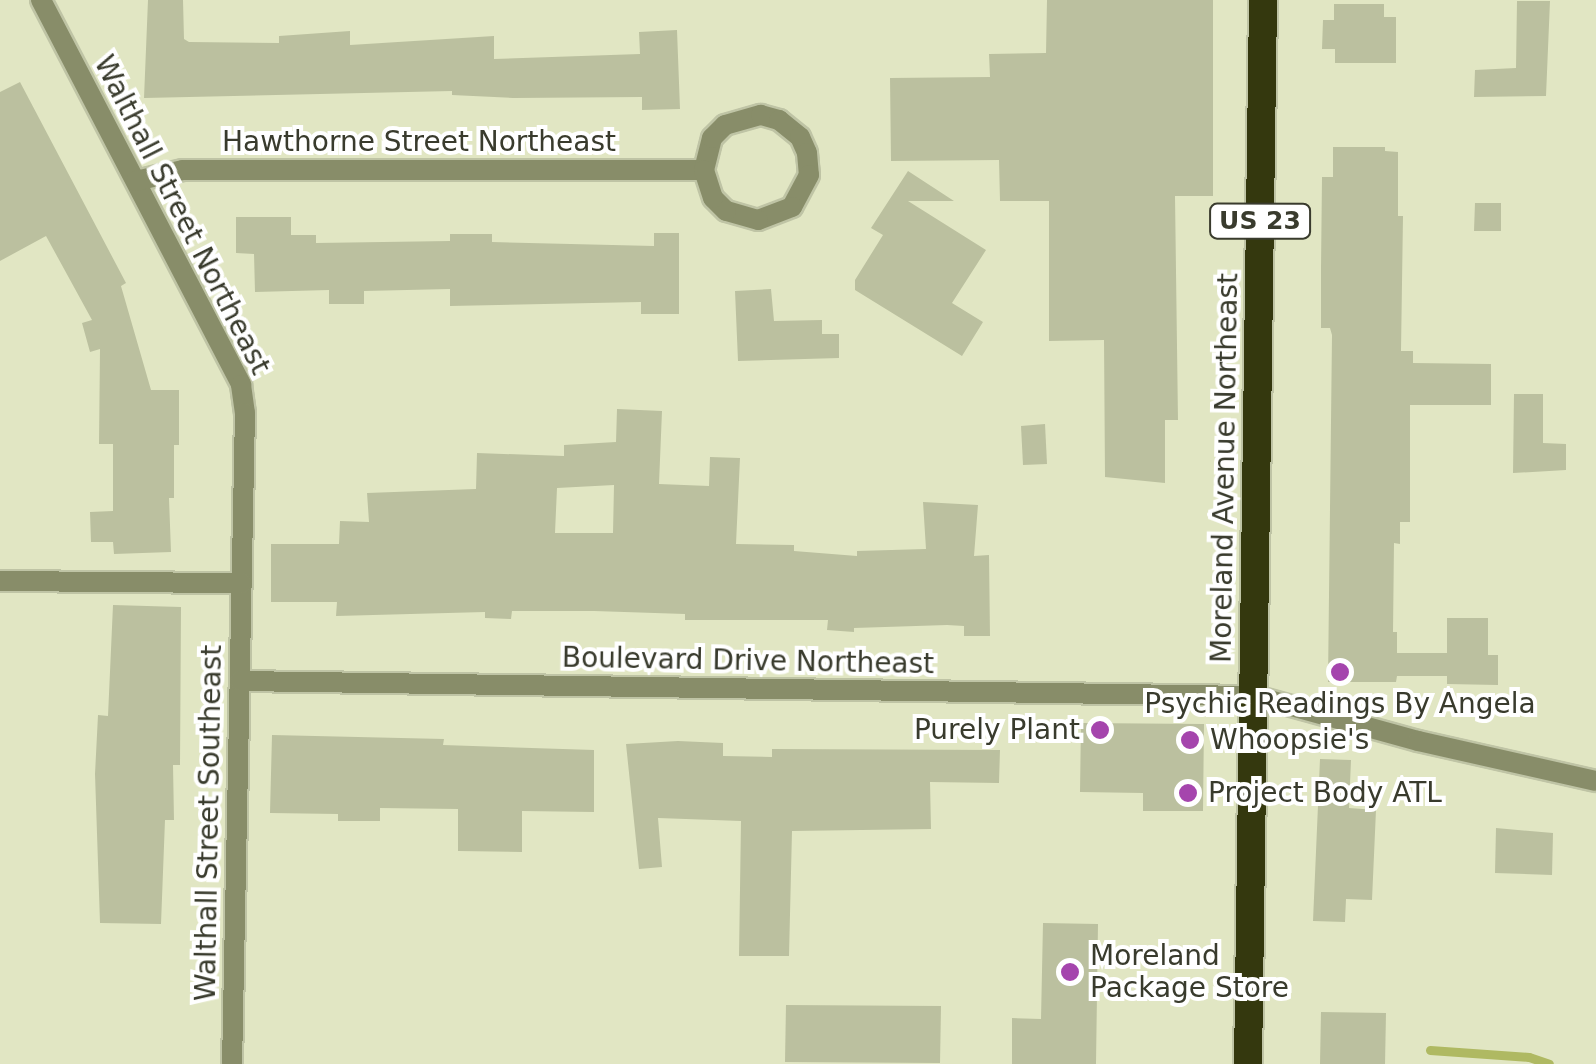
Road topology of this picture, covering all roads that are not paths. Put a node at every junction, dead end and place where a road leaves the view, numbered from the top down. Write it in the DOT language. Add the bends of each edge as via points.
graph roads {
  1 [pos="41,0"];
  2 [pos="1262,0"];
  3 [pos="704,170"];
  4 [pos="136,181"];
  5 [pos="0,581"];
  6 [pos="242,583"];
  7 [pos="240,681"];
  8 [pos="1255,696"];
  9 [pos="1596,781"];
  10 [pos="232,1064"];
  11 [pos="1248,1064"];
  1 -- 4 [label="street, Walthall Street Northeast"];
  2 -- 8 [label="highway, Moreland Avenue Northeast / US 23"];
  3 -- 3 [label="street" via="712,138 725,125 761,115 779,120 808,153 809,176 792,207 758,220 726,211 713,198"];
  3 -- 4 [label="street, Hawthorne Street Northeast" via="183,170"];
  4 -- 6 [label="street, Walthall Street Northeast" via="242,384"];
  5 -- 6 [label="street"];
  6 -- 7 [label="street, Walthall Street Southeast"];
  7 -- 8 [label="street, Boulevard Drive Northeast"];
  7 -- 10 [label="street, Walthall Street Southeast"];
  8 -- 9 [label="street, Boulevard Drive Northeast"];
  8 -- 11 [label="highway, US 23"];
}
